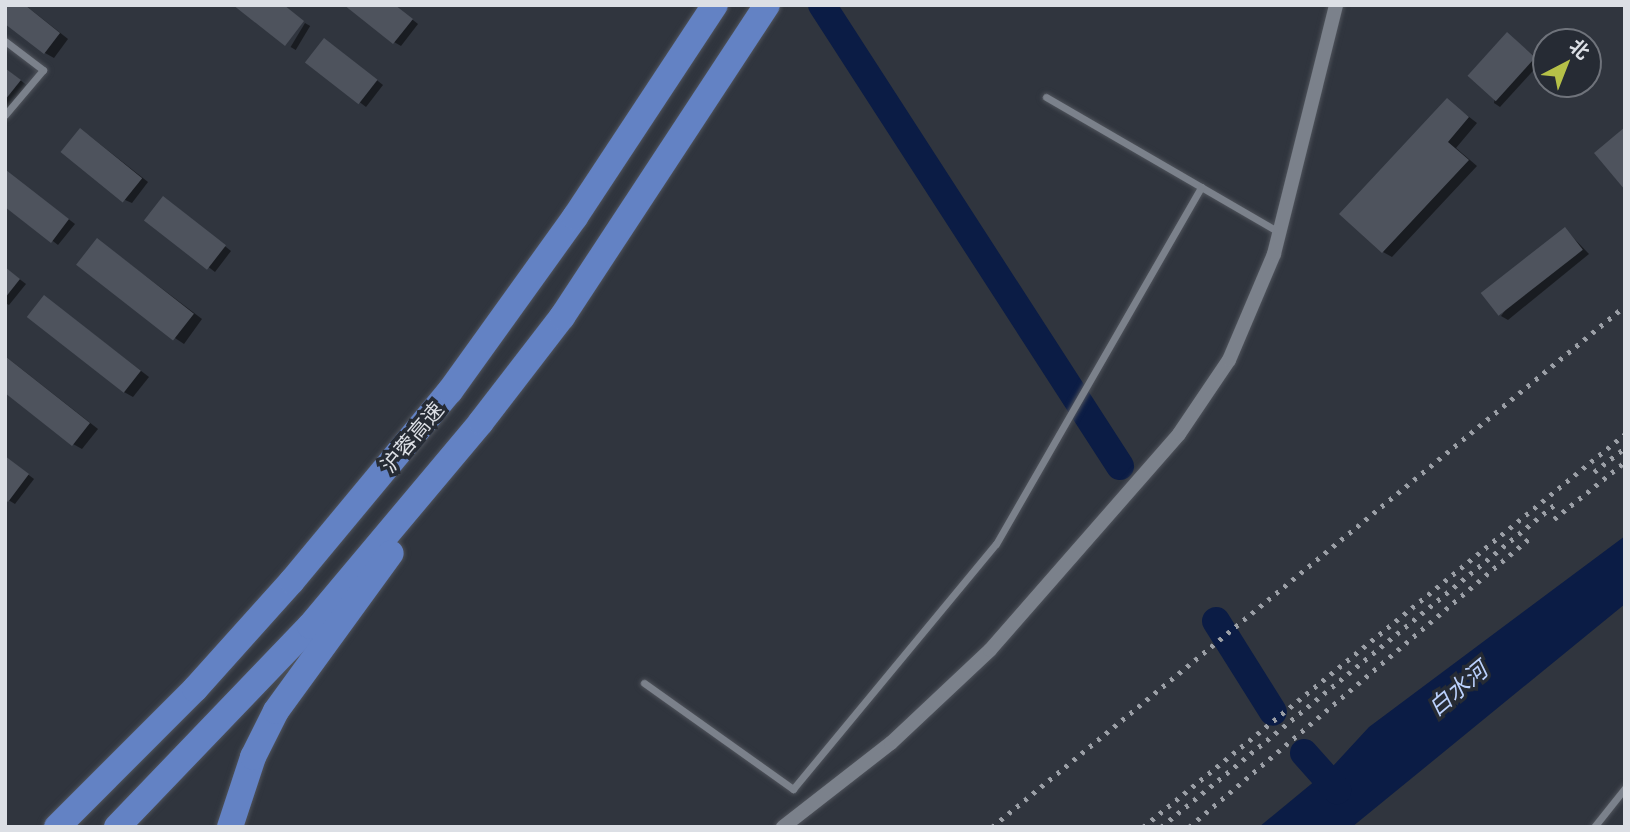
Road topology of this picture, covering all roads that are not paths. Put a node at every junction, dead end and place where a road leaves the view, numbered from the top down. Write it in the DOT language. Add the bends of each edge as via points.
graph roads {
  1 [pos="715,5"];
  2 [pos="767,5"];
  3 [pos="1336,5"];
  4 [pos="5,41"];
  5 [pos="1046,97"];
  6 [pos="5,115"];
  7 [pos="1201,187"];
  8 [pos="1280,232"];
  9 [pos="481,422"];
  10 [pos="645,683"];
  11 [pos="1625,788"];
  12 [pos="57,827"];
  13 [pos="117,827"];
  14 [pos="230,827"];
  15 [pos="783,827"];
  16 [pos="1594,827"];
  1 -- 12 [label="highway, 沪蓉高速" via="575,217 450,391 195,689"];
  2 -- 9 [label="highway, 沪蓉高速" via="562,317"];
  3 -- 8 [label="street"];
  4 -- 6 [label="lane" via="43,70"];
  5 -- 7 [label="lane"];
  7 -- 8 [label="lane"];
  7 -- 10 [label="lane" via="1068,426 996,544 793,789"];
  8 -- 15 [label="street" via="1229,360 1178,434 990,650 891,743"];
  9 -- 13 [label="highway, 沪蓉高速" via="310,626"];
  9 -- 14 [label="highway" via="276,711 253,757"];
  11 -- 16 [label="lane"];
}
